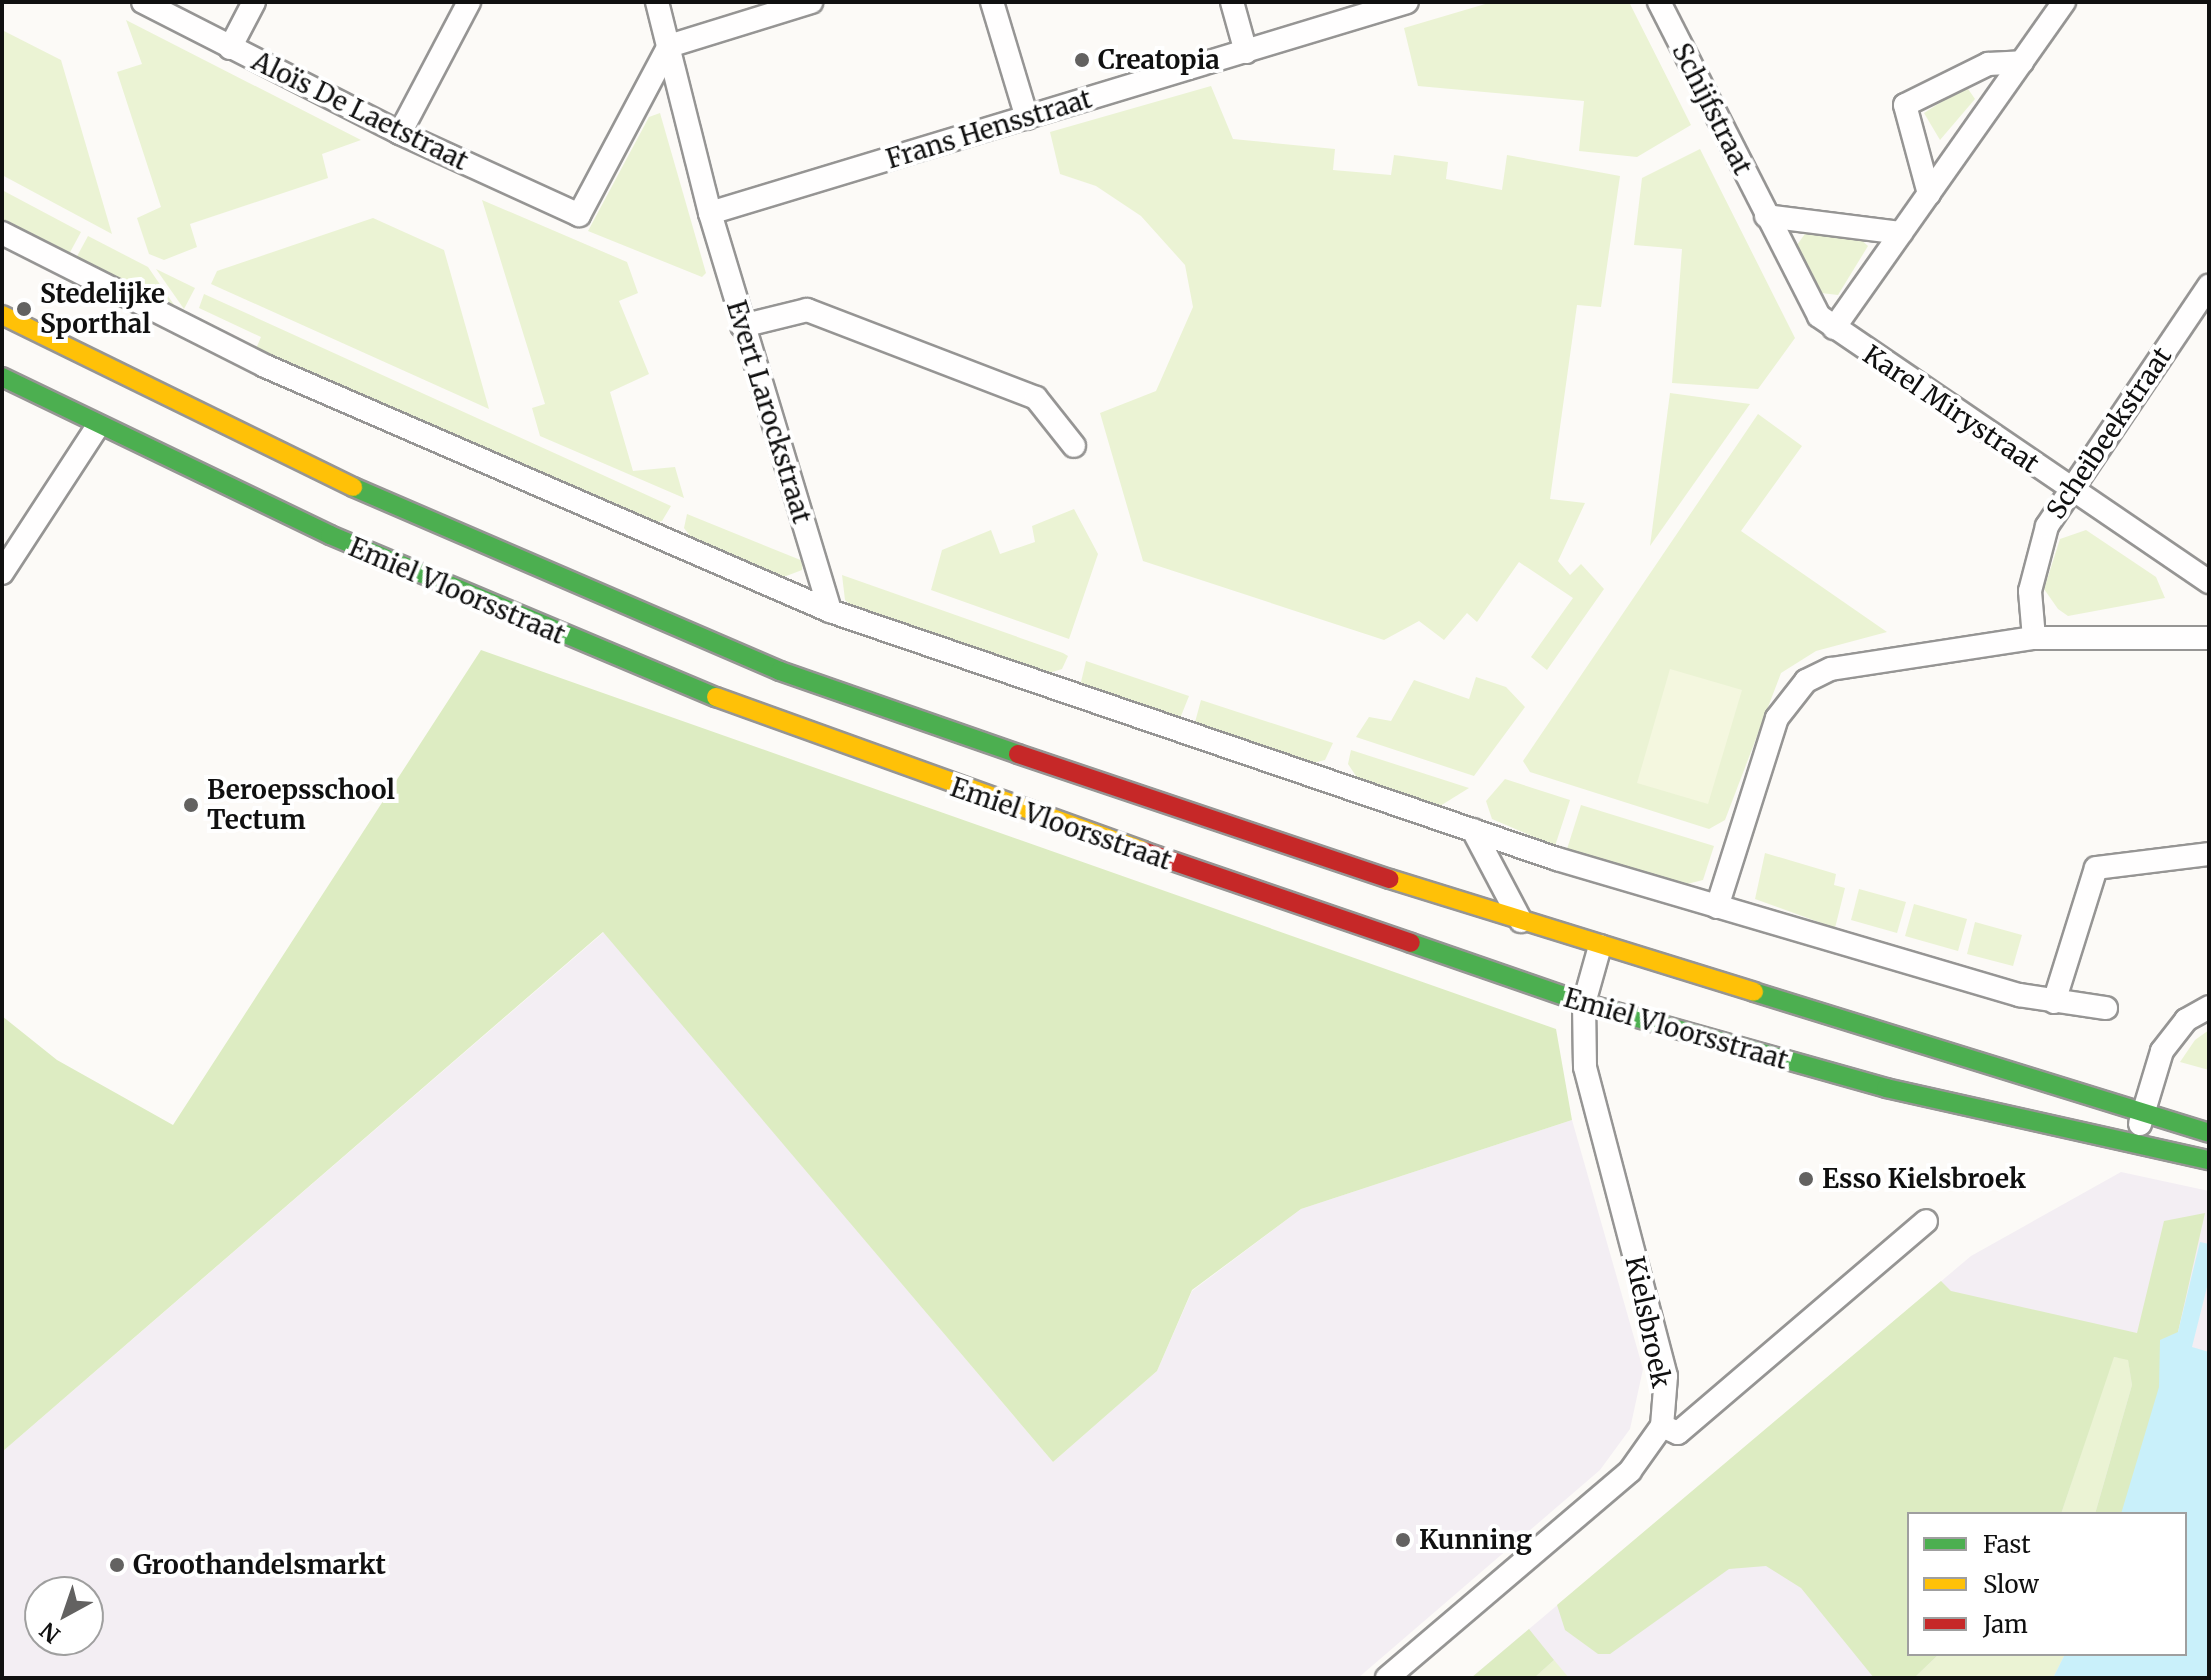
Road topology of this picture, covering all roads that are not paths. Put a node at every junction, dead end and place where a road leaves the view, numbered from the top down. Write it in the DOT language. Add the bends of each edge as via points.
graph roads {
  1 [pos="143,2"];
  2 [pos="254,2"];
  3 [pos="469,2"];
  4 [pos="657,2"];
  5 [pos="811,2"];
  6 [pos="992,2"];
  7 [pos="1232,2"];
  8 [pos="1407,2"];
  9 [pos="1659,2"];
  10 [pos="2064,2"];
  11 [pos="669,46"];
  12 [pos="230,48"];
  13 [pos="1246,52"];
  14 [pos="2022,62"];
  15 [pos="1027,118"];
  16 [pos="400,133"];
  17 [pos="1929,194"];
  18 [pos="710,213"];
  19 [pos="1766,216"];
  20 [pos="2,233"];
  21 [pos="1901,233"];
  22 [pos="2209,286"];
  23 [pos="2,315"];
  24 [pos="742,326"];
  25 [pos="1834,328"];
  26 [pos="2,377"];
  27 [pos="97,427"];
  28 [pos="1074,446"];
  29 [pos="2071,486"];
  30 [pos="2,573"];
  31 [pos="2209,582"];
  32 [pos="830,611"];
  33 [pos="2034,638"];
  34 [pos="2209,638"];
  35 [pos="1473,830"];
  36 [pos="2209,854"];
  37 [pos="1717,907"];
  38 [pos="1521,921"];
  39 [pos="1600,946"];
  40 [pos="2054,1002"];
  41 [pos="1584,1003"];
  42 [pos="2209,1007"];
  43 [pos="2106,1008"];
  44 [pos="2143,1114"];
  45 [pos="2209,1133"];
  46 [pos="2134,1142"];
  47 [pos="2209,1160"];
  48 [pos="1926,1221"];
  49 [pos="1662,1426"];
  50 [pos="1387,1678"];
  1 -- 12 [label="street, Aloïs De Laetstraat"];
  2 -- 12 [label="street"];
  3 -- 16 [label="street"];
  4 -- 11 [label="street, Evert Larockstraat"];
  5 -- 11 [label="street"];
  6 -- 15 [label="street"];
  7 -- 13 [label="street"];
  8 -- 13 [label="street, Frans Hensstraat"];
  9 -- 19 [label="street, Schijfstraat"];
  10 -- 14 [label="street"];
  11 -- 16 [label="street, Aloïs De Laetstraat" via="579,215"];
  11 -- 18 [label="street, Evert Larockstraat"];
  12 -- 16 [label="street, Aloïs De Laetstraat"];
  13 -- 15 [label="street, Frans Hensstraat"];
  14 -- 17 [label="street"];
  14 -- 17 [label="street" via="1988,64 1905,105"];
  15 -- 18 [label="street, Frans Hensstraat"];
  17 -- 21 [label="street"];
  18 -- 24 [label="street, Evert Larockstraat"];
  19 -- 21 [label="street"];
  19 -- 25 [label="street, Schijfstraat" via="1806,299"];
  20 -- 32 [label="street" via="294,379"];
  21 -- 25 [label="street"];
  22 -- 29 [label="street, Scheibeekstraat"];
  23 -- 38 [label="street, Emiel Vloorsstraat" via="444,532 780,671 1148,801"];
  24 -- 28 [label="street" via="807,310 1036,398"];
  24 -- 32 [label="street, Evert Larockstraat"];
  25 -- 29 [label="street, Karel Mirystraat"];
  26 -- 27 [label="street, Emiel Vloorsstraat"];
  27 -- 30 [label="street"];
  27 -- 41 [label="street, Emiel Vloorsstraat" via="647,673"];
  29 -- 31 [label="street, Karel Mirystraat"];
  29 -- 33 [label="street, Scheibeekstraat" via="2036,556"];
  32 -- 35 [label="street"];
  33 -- 34 [label="street"];
  33 -- 37 [label="street" via="1831,669 1806,681 1777,718"];
  35 -- 37 [label="street"];
  35 -- 38 [label="street"];
  36 -- 40 [label="street" via="2096,868"];
  37 -- 40 [label="street"];
  38 -- 39 [label="street, Emiel Vloorsstraat"];
  39 -- 41 [label="street, Kielsbroek"];
  39 -- 44 [label="street, Emiel Vloorsstraat"];
  40 -- 43 [label="street"];
  41 -- 46 [label="street, Emiel Vloorsstraat" via="1886,1088"];
  41 -- 49 [label="street, Kielsbroek" via="1585,1067 1666,1376"];
  42 -- 44 [label="street" via="2168,1042"];
  44 -- 45 [label="street, Emiel Vloorsstraat"];
  44 -- 46 [label="street"];
  46 -- 47 [label="street, Emiel Vloorsstraat"];
  48 -- 49 [label="street" via="1678,1433"];
  49 -- 50 [label="street, Kielsbroek" via="1630,1471"];
}
